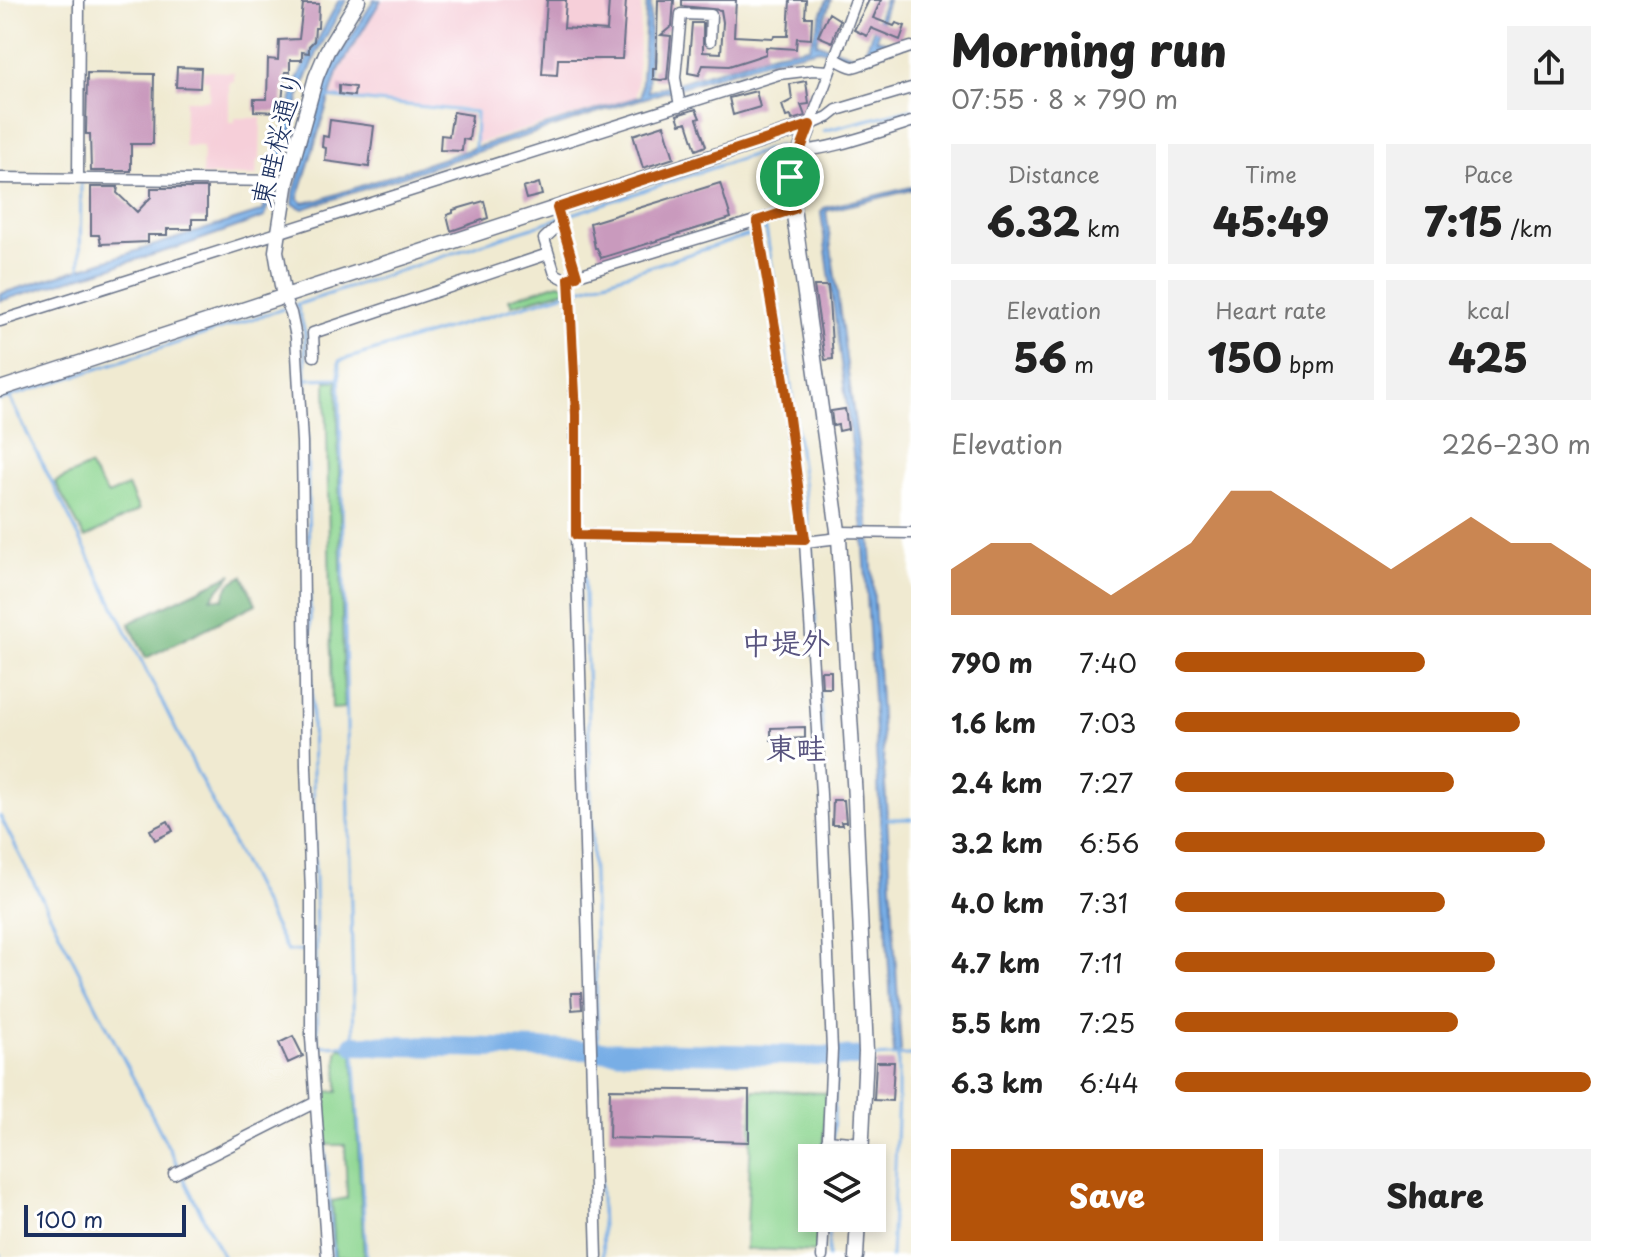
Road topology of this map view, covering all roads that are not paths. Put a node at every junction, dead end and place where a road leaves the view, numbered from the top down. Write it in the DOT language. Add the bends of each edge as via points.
graph roads {
  1 [pos="79,0"];
  2 [pos="856,0"];
  3 [pos="354,1"];
  4 [pos="710,41"];
  5 [pos="911,47"];
  6 [pos="834,58"];
  7 [pos="829,71"];
  8 [pos="911,88"];
  9 [pos="819,101"];
  10 [pos="680,106"];
  11 [pos="837,110"];
  12 [pos="911,122"];
  13 [pos="810,125"];
  14 [pos="800,149"];
  15 [pos="0,178"];
  16 [pos="78,179"];
  17 [pos="279,180"];
  18 [pos="794,209"];
  19 [pos="559,216"];
  20 [pos="757,221"];
  21 [pos="280,234"];
  22 [pos="548,254"];
  23 [pos="572,284"];
  24 [pos="284,297"];
  25 [pos="0,321"];
  26 [pos="314,356"];
  27 [pos="0,389"];
  28 [pos="911,533"];
  29 [pos="581,534"];
  30 [pos="839,535"];
  31 [pos="808,541"];
  32 [pos="316,1102"];
  33 [pos="831,1141"];
  34 [pos="830,1144"];
  35 [pos="841,1144"];
  36 [pos="861,1144"];
  37 [pos="178,1172"];
  38 [pos="823,1232"];
  39 [pos="857,1232"];
  40 [pos="327,1257"];
  41 [pos="597,1257"];
  42 [pos="822,1257"];
  43 [pos="856,1257"];
  1 -- 16 [label="street"];
  2 -- 6 [label="street"];
  3 -- 17 [label="street, 東畦桜通り" via="316,77"];
  4 -- 10 [label="street" via="711,15 681,14"];
  5 -- 6 [label="street" via="853,67"];
  6 -- 7 [label="street"];
  7 -- 9 [label="street"];
  7 -- 10 [label="street" via="779,74"];
  8 -- 11 [label="street"];
  9 -- 11 [label="street" via="828,111"];
  9 -- 13 [label="street"];
  10 -- 21 [label="street"];
  11 -- 13 [label="street"];
  12 -- 14 [label="street"];
  13 -- 14 [label="street"];
  13 -- 19 [label="street"];
  14 -- 18 [label="street" via="790,177"];
  15 -- 16 [label="street"];
  16 -- 17 [label="street"];
  17 -- 21 [label="street, 東畦桜通り"];
  18 -- 20 [label="street"];
  18 -- 30 [label="street"];
  19 -- 22 [label="street" via="544,239"];
  19 -- 23 [label="street"];
  19 -- 24 [label="street"];
  20 -- 23 [label="street"];
  20 -- 31 [label="street"];
  21 -- 24 [label="street, 東畦桜通り" via="276,262"];
  21 -- 25 [label="street"];
  22 -- 23 [label="street" via="555,274"];
  22 -- 26 [label="street" via="313,333"];
  23 -- 29 [label="street"];
  24 -- 27 [label="street"];
  24 -- 32 [label="street" via="296,337 302,442"];
  28 -- 30 [label="street"];
  29 -- 31 [label="street"];
  29 -- 41 [label="street"];
  30 -- 31 [label="street"];
  30 -- 36 [label="street" via="866,1052"];
  31 -- 33 [label="street" via="832,1057"];
  32 -- 37 [label="street"];
  32 -- 40 [label="street"];
  33 -- 34 [label="street"];
  33 -- 35 [label="street"];
  38 -- 42 [label="street"];
  39 -- 43 [label="street"];
}
